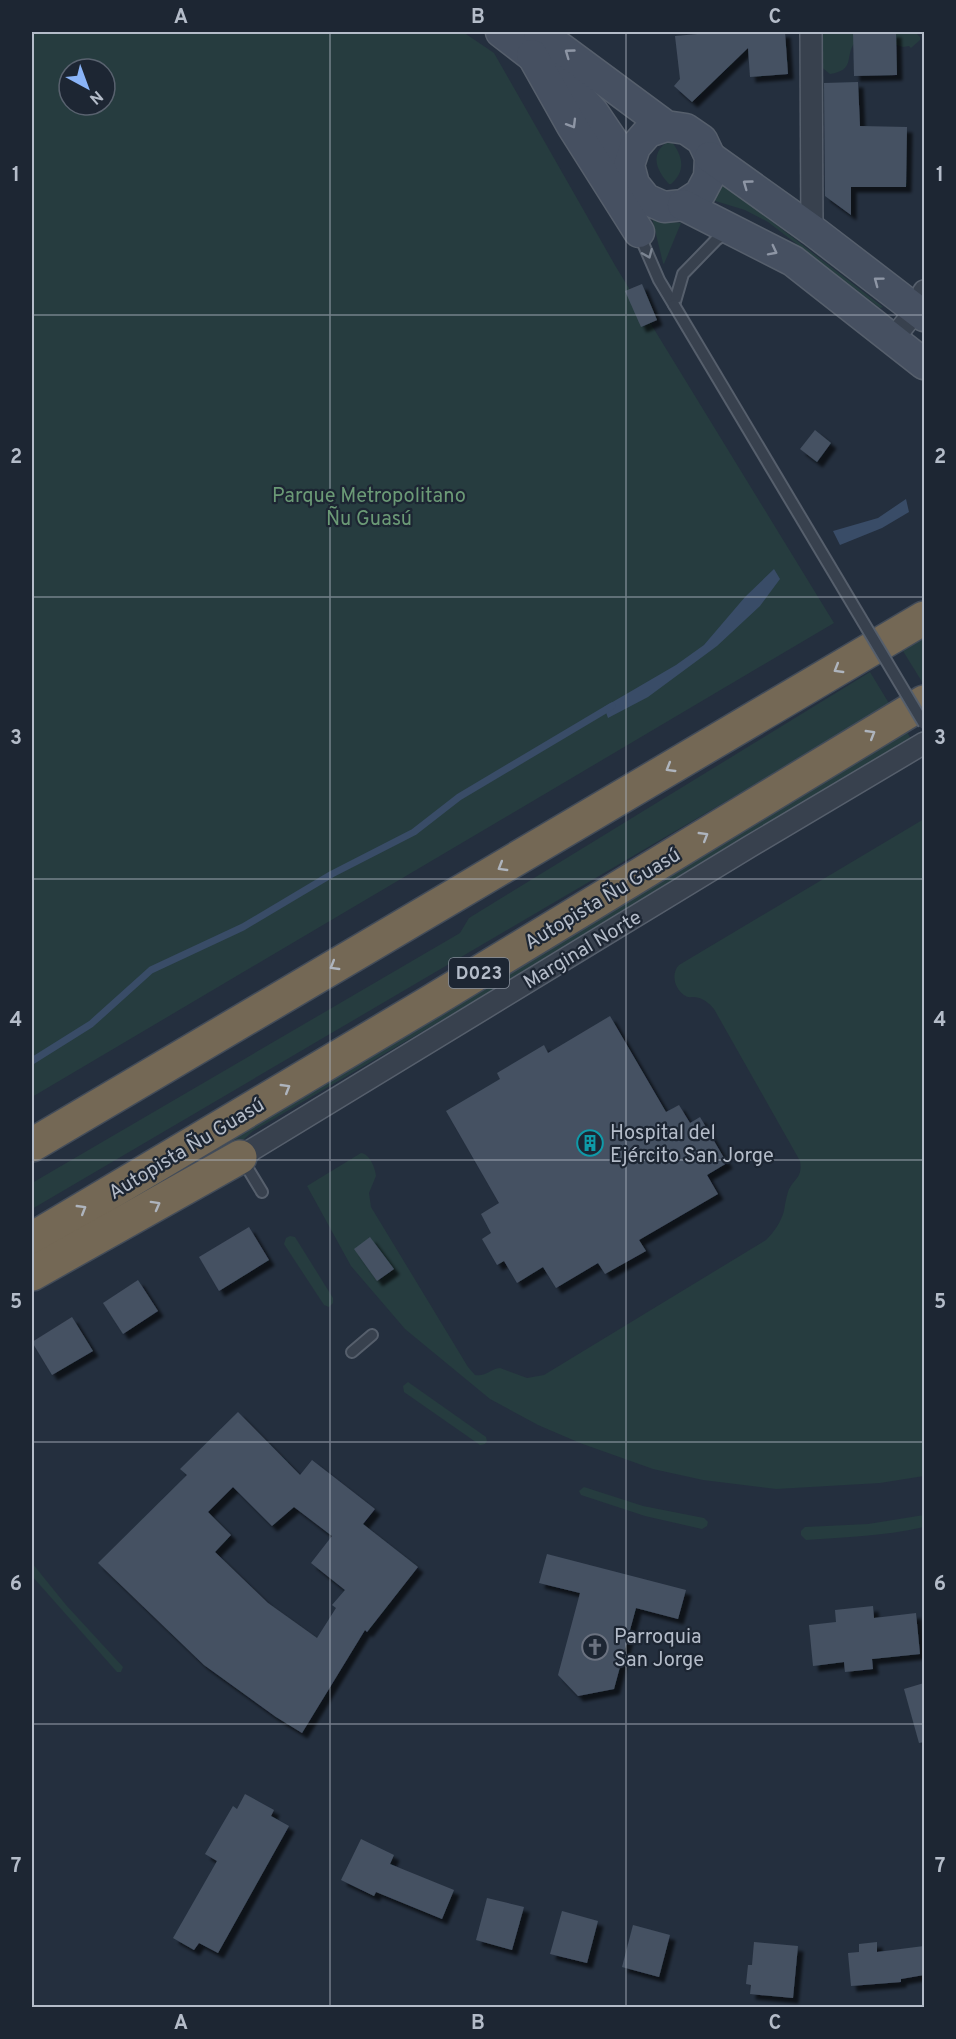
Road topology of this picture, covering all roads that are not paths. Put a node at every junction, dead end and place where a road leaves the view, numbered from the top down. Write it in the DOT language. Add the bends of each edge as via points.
graph roads {
  1 [pos="501,32"];
  2 [pos="811,32"];
  3 [pos="536,44"];
  4 [pos="666,126"];
  5 [pos="710,158"];
  6 [pos="629,165"];
  7 [pos="683,205"];
  8 [pos="642,216"];
  9 [pos="731,229"];
  10 [pos="812,230"];
  11 [pos="674,305"];
  12 [pos="922,306"];
  13 [pos="893,339"];
  14 [pos="924,364"];
  15 [pos="924,618"];
  16 [pos="924,702"];
  17 [pos="924,724"];
  18 [pos="924,743"];
  19 [pos="32,1145"];
  20 [pos="240,1157"];
  21 [pos="262,1192"];
  22 [pos="32,1239"];
  23 [pos="32,1274"];
  24 [pos="372,1335"];
  25 [pos="352,1352"];
  1 -- 3 [label="main road"];
  2 -- 10 [label="street"];
  4 -- 3 [label="main road, one-way"];
  3 -- 6 [label="main road" via="587,105"];
  3 -- 8 [label="main road, one-way" via="572,126"];
  4 -- 5 [label="main road" via="686,129 702,140"];
  4 -- 6 [label="main road" via="648,132 635,147"];
  5 -- 7 [label="main road" via="709,177 700,194"];
  10 -- 5 [label="main road, one-way"];
  6 -- 8 [label="main road"];
  7 -- 8 [label="main road"];
  7 -- 9 [label="main road"];
  8 -- 11 [label="lane, one-way" via="659,280"];
  9 -- 11 [label="lane" via="683,274"];
  9 -- 13 [label="main road, one-way" via="793,261"];
  12 -- 10 [label="main road, one-way"];
  11 -- 17 [label="lane, bridge"];
  12 -- 13 [label="street"];
  13 -- 14 [label="main road"];
  15 -- 19 [label="highway, one-way"];
  22 -- 16 [label="highway, Autopista Ñu Guasú / D023, one-way"];
  18 -- 20 [label="street, Marginal Norte"];
  20 -- 21 [label="lane"];
  23 -- 20 [label="highway, one-way"];
  24 -- 25 [label="lane"];
}
